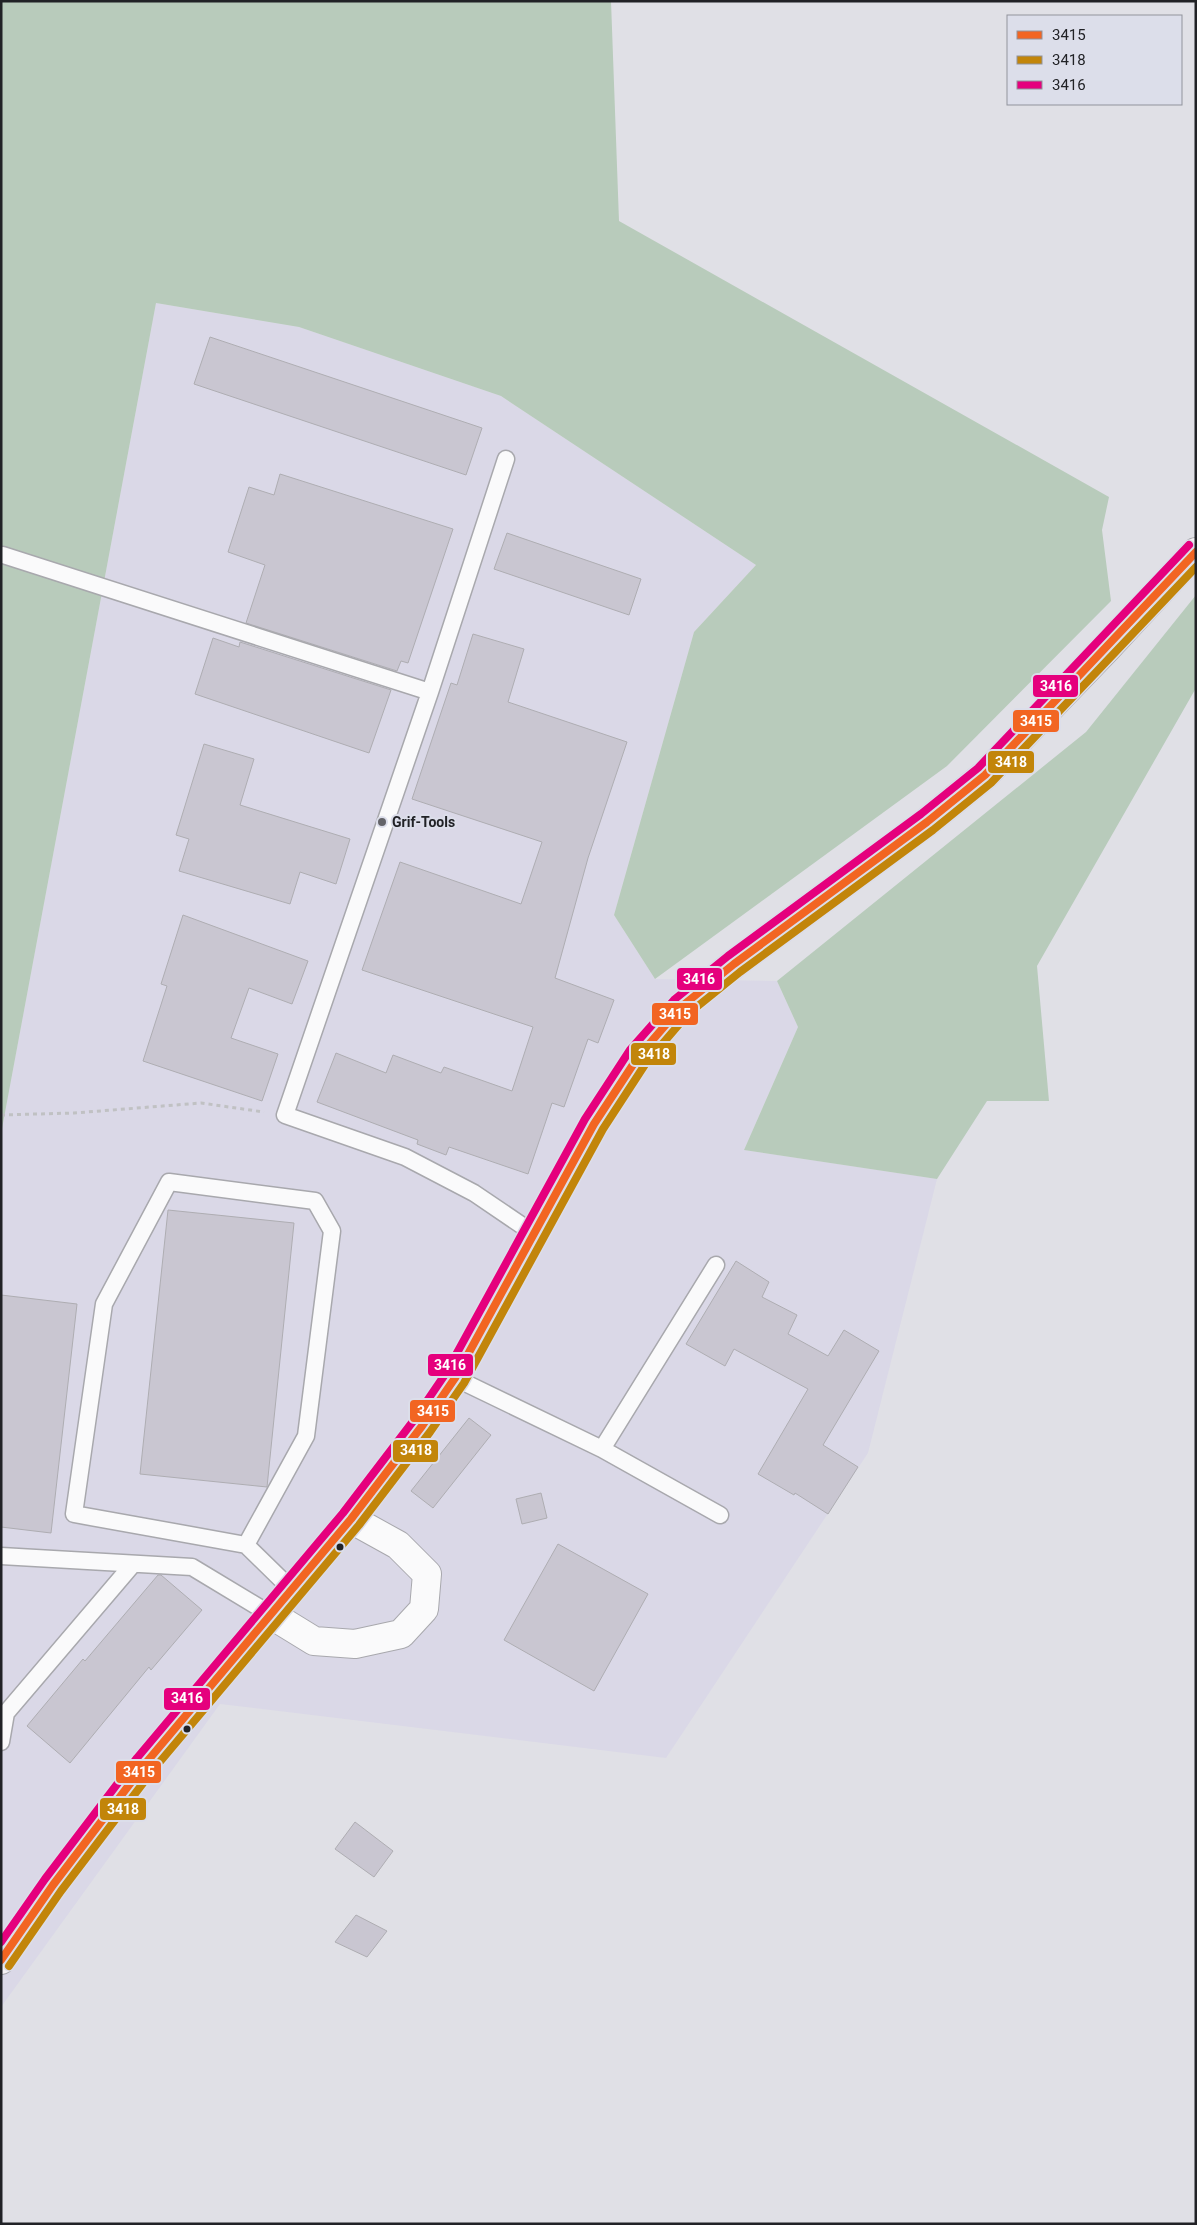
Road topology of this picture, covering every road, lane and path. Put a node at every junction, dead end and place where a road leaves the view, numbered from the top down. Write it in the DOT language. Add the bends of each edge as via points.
graph roads {
  1 [pos="506,459"];
  2 [pos="1196,552"];
  3 [pos="4,555"];
  4 [pos="430,692"];
  5 [pos="1,1115"];
  6 [pos="285,1115"];
  7 [pos="533,1233"];
  8 [pos="716,1265"];
  9 [pos="455,1378"];
  10 [pos="602,1449"];
  11 [pos="720,1515"];
  12 [pos="351,1519"];
  13 [pos="246,1545"];
  14 [pos="1,1556"];
  15 [pos="134,1564"];
  16 [pos="291,1589"];
  17 [pos="270,1614"];
  18 [pos="1,1742"];
  19 [pos="1,1960"];
  1 -- 4 [label="lane"];
  2 -- 7 [label="main road" via="985,775 681,1007 638,1057 604,1109"];
  3 -- 4 [label="lane"];
  4 -- 6 [label="lane"];
  5 -- 6 [label="path" via="201,1103"];
  6 -- 7 [label="lane" via="405,1157 474,1192"];
  7 -- 9 [label="main road"];
  8 -- 10 [label="lane"];
  9 -- 10 [label="lane"];
  9 -- 12 [label="main road"];
  10 -- 11 [label="lane"];
  12 -- 16 [label="main road"];
  12 -- 17 [label="street" via="398,1545 427,1574 424,1609 400,1634 355,1644 314,1640"];
  13 -- 13 [label="lane" via="74,1514 104,1304 169,1182 315,1201 332,1231 306,1436"];
  13 -- 16 [label="lane"];
  14 -- 15 [label="lane"];
  15 -- 17 [label="lane" via="192,1567"];
  15 -- 18 [label="lane" via="6,1713"];
  16 -- 17 [label="main road"];
  17 -- 19 [label="main road" via="145,1764"];
}
